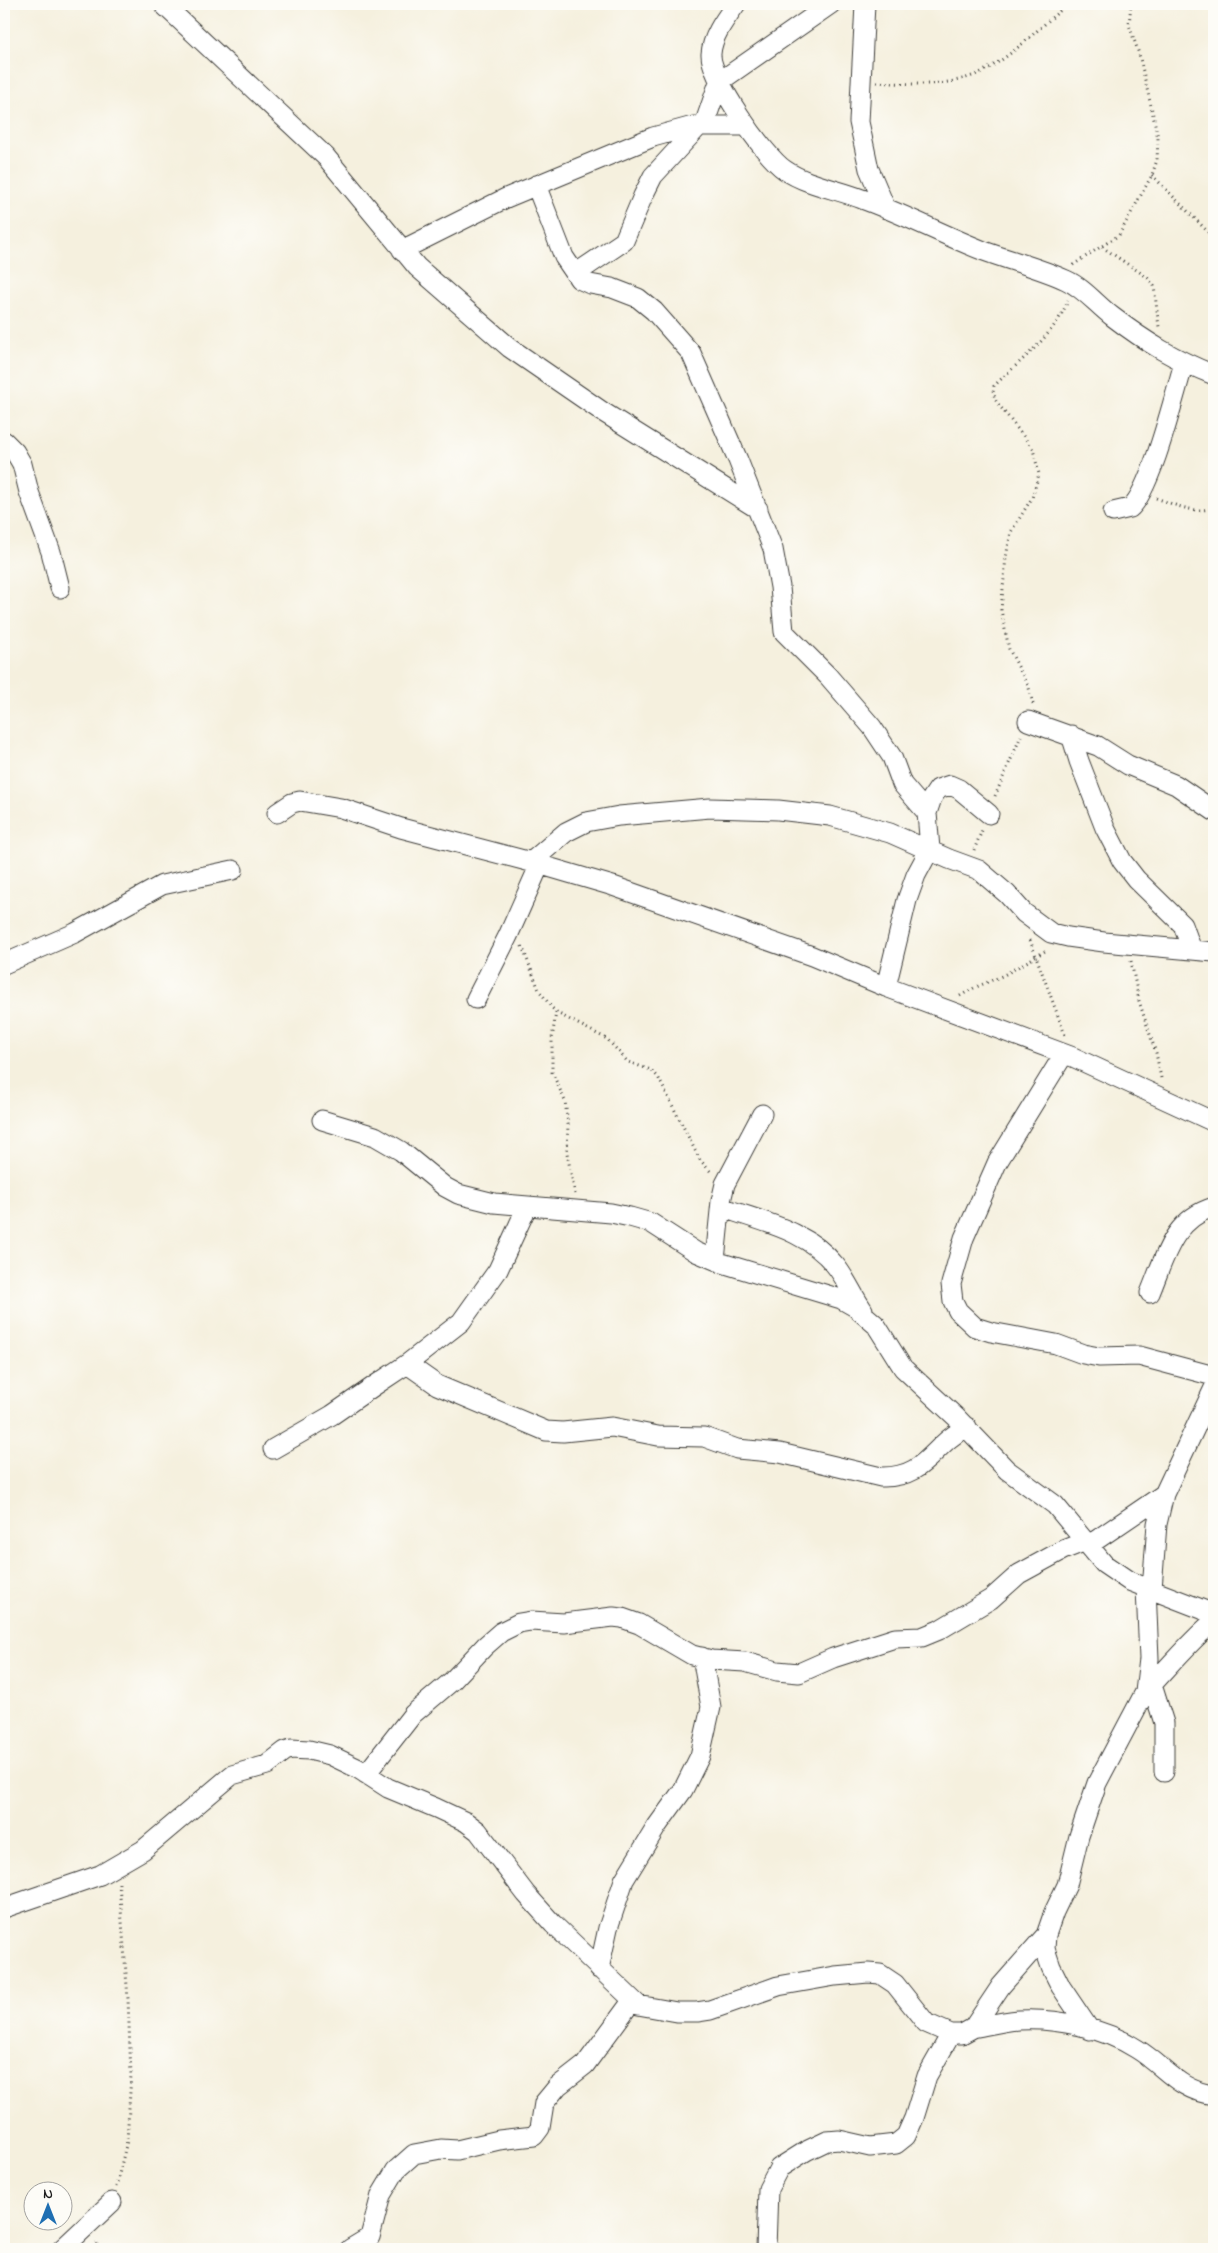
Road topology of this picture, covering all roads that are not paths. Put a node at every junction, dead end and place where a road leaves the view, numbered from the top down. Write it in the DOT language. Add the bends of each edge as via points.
graph roads {
  1 [pos="162,4"];
  2 [pos="736,4"];
  3 [pos="831,4"];
  4 [pos="865,4"];
  5 [pos="719,82"];
  6 [pos="702,125"];
  7 [pos="747,126"];
  8 [pos="536,185"];
  9 [pos="886,209"];
  10 [pos="402,250"];
  11 [pos="575,274"];
  12 [pos="1184,363"];
  13 [pos="1214,375"];
  14 [pos="4,441"];
  15 [pos="758,509"];
  16 [pos="1113,512"];
  17 [pos="60,588"];
  18 [pos="1028,721"];
  19 [pos="1071,735"];
  20 [pos="1214,811"];
  21 [pos="277,813"];
  22 [pos="927,813"];
  23 [pos="989,814"];
  24 [pos="930,849"];
  25 [pos="536,863"];
  26 [pos="233,870"];
  27 [pos="1192,950"];
  28 [pos="1214,952"];
  29 [pos="4,964"];
  30 [pos="886,987"];
  31 [pos="476,999"];
  32 [pos="1068,1056"];
  33 [pos="762,1114"];
  34 [pos="1211,1114"];
  35 [pos="322,1120"];
  36 [pos="721,1207"];
  37 [pos="1214,1207"];
  38 [pos="527,1208"];
  39 [pos="715,1260"];
  40 [pos="1150,1293"];
  41 [pos="866,1315"];
  42 [pos="407,1364"];
  43 [pos="1214,1376"];
  44 [pos="1214,1388"];
  45 [pos="967,1428"];
  46 [pos="273,1448"];
  47 [pos="1164,1494"];
  48 [pos="1087,1543"];
  49 [pos="1149,1588"];
  50 [pos="1214,1616"];
  51 [pos="1214,1621"];
  52 [pos="702,1657"];
  53 [pos="1148,1688"];
  54 [pos="1164,1772"];
  55 [pos="366,1774"];
  56 [pos="4,1908"];
  57 [pos="1046,1935"];
  58 [pos="599,1968"];
  59 [pos="632,2001"];
  60 [pos="973,2028"];
  61 [pos="1090,2030"];
  62 [pos="951,2034"];
  63 [pos="1214,2096"];
  64 [pos="112,2202"];
  65 [pos="62,2249"];
  66 [pos="350,2249"];
  67 [pos="766,2249"];
  1 -- 10 [label="street" via="326,157"];
  2 -- 5 [label="street" via="714,41 711,54 714,74"];
  3 -- 5 [label="street"];
  4 -- 9 [label="street" via="859,122 869,169"];
  5 -- 6 [label="street"];
  5 -- 7 [label="street"];
  6 -- 7 [label="street"];
  6 -- 8 [label="street" via="653,137"];
  6 -- 11 [label="street" via="653,176 624,241"];
  7 -- 9 [label="street" via="786,171"];
  8 -- 10 [label="street"];
  8 -- 11 [label="street" via="564,257"];
  9 -- 12 [label="street" via="1067,281 1084,291 1138,336"];
  10 -- 15 [label="street" via="417,267 510,348 602,412"];
  11 -- 15 [label="street" via="590,284 612,288 647,304 691,353"];
  12 -- 13 [label="street"];
  12 -- 16 [label="street" via="1158,451 1141,493 1130,508"];
  14 -- 17 [label="street" via="22,464"];
  15 -- 22 [label="street" via="773,549 784,632 872,727 892,757 902,784"];
  18 -- 19 [label="street"];
  19 -- 20 [label="street" via="1098,746 1142,772 1176,785"];
  19 -- 27 [label="street" via="1115,850 1136,879 1183,925"];
  21 -- 25 [label="street" via="300,801 322,804"];
  22 -- 23 [label="street" via="938,789 950,785"];
  22 -- 24 [label="street"];
  24 -- 25 [label="street" via="890,833 830,816 778,810 710,808 586,822 566,832"];
  24 -- 27 [label="street" via="979,870 1016,906 1051,933 1071,938"];
  24 -- 30 [label="street" via="907,900"];
  25 -- 30 [label="street" via="712,920"];
  25 -- 31 [label="street" via="513,925"];
  26 -- 29 [label="street" via="162,886 75,933"];
  27 -- 28 [label="street"];
  30 -- 32 [label="street"];
  32 -- 34 [label="street" via="1163,1098"];
  32 -- 43 [label="street" via="997,1163 964,1238 951,1284 958,1311 975,1327 991,1332 1056,1344 1100,1357 1140,1356"];
  33 -- 36 [label="street" via="726,1184"];
  35 -- 38 [label="street" via="375,1136 401,1151 458,1194"];
  36 -- 39 [label="street"];
  36 -- 41 [label="street" via="794,1232 813,1244 835,1264"];
  37 -- 40 [label="street" via="1189,1218 1182,1225"];
  38 -- 39 [label="street" via="611,1213 651,1223 690,1249"];
  38 -- 42 [label="street" via="498,1270 461,1322"];
  39 -- 41 [label="street" via="841,1298"];
  41 -- 45 [label="street" via="876,1324 903,1368"];
  42 -- 45 [label="street" via="437,1385 546,1432 612,1427 658,1436 704,1437 748,1452 780,1453 881,1477 910,1472 927,1462 952,1435"];
  42 -- 46 [label="street" via="332,1415"];
  44 -- 47 [label="street"];
  45 -- 48 [label="street" via="1007,1470 1054,1505"];
  47 -- 48 [label="street"];
  47 -- 49 [label="street"];
  48 -- 49 [label="street" via="1104,1564 1128,1581"];
  48 -- 52 [label="street" via="1064,1550 1018,1574 991,1599 922,1637 895,1638 799,1673"];
  49 -- 50 [label="street"];
  49 -- 53 [label="street"];
  51 -- 53 [label="street"];
  52 -- 55 [label="street" via="622,1618 564,1623 519,1622 484,1646 452,1681 413,1714"];
  52 -- 58 [label="street" via="710,1707 700,1756 683,1790 624,1880"];
  53 -- 54 [label="street" via="1164,1723"];
  53 -- 57 [label="street" via="1098,1783 1079,1836 1067,1885"];
  55 -- 56 [label="street" via="330,1755 309,1750 285,1751 267,1765 232,1776 143,1850 100,1875"];
  55 -- 58 [label="street" via="388,1788 466,1822 478,1831 526,1894"];
  57 -- 60 [label="street" via="1006,1980"];
  57 -- 61 [label="street" via="1045,1950 1050,1967"];
  58 -- 59 [label="street"];
  59 -- 62 [label="street" via="656,2009 697,2012 778,1986 857,1973 880,1974 895,1984 926,2023"];
  59 -- 66 [label="street" via="585,2065 558,2086 544,2103 540,2128 534,2136 414,2154 396,2170 381,2195 370,2237"];
  60 -- 61 [label="street" via="1018,2020 1046,2020"];
  60 -- 62 [label="street" via="962,2034"];
  61 -- 63 [label="street" via="1107,2034 1137,2049 1190,2090"];
  62 -- 67 [label="street" via="927,2076 906,2136 896,2144 870,2147 839,2140 827,2141 779,2168 768,2189"];
  64 -- 65 [label="street"];
}
